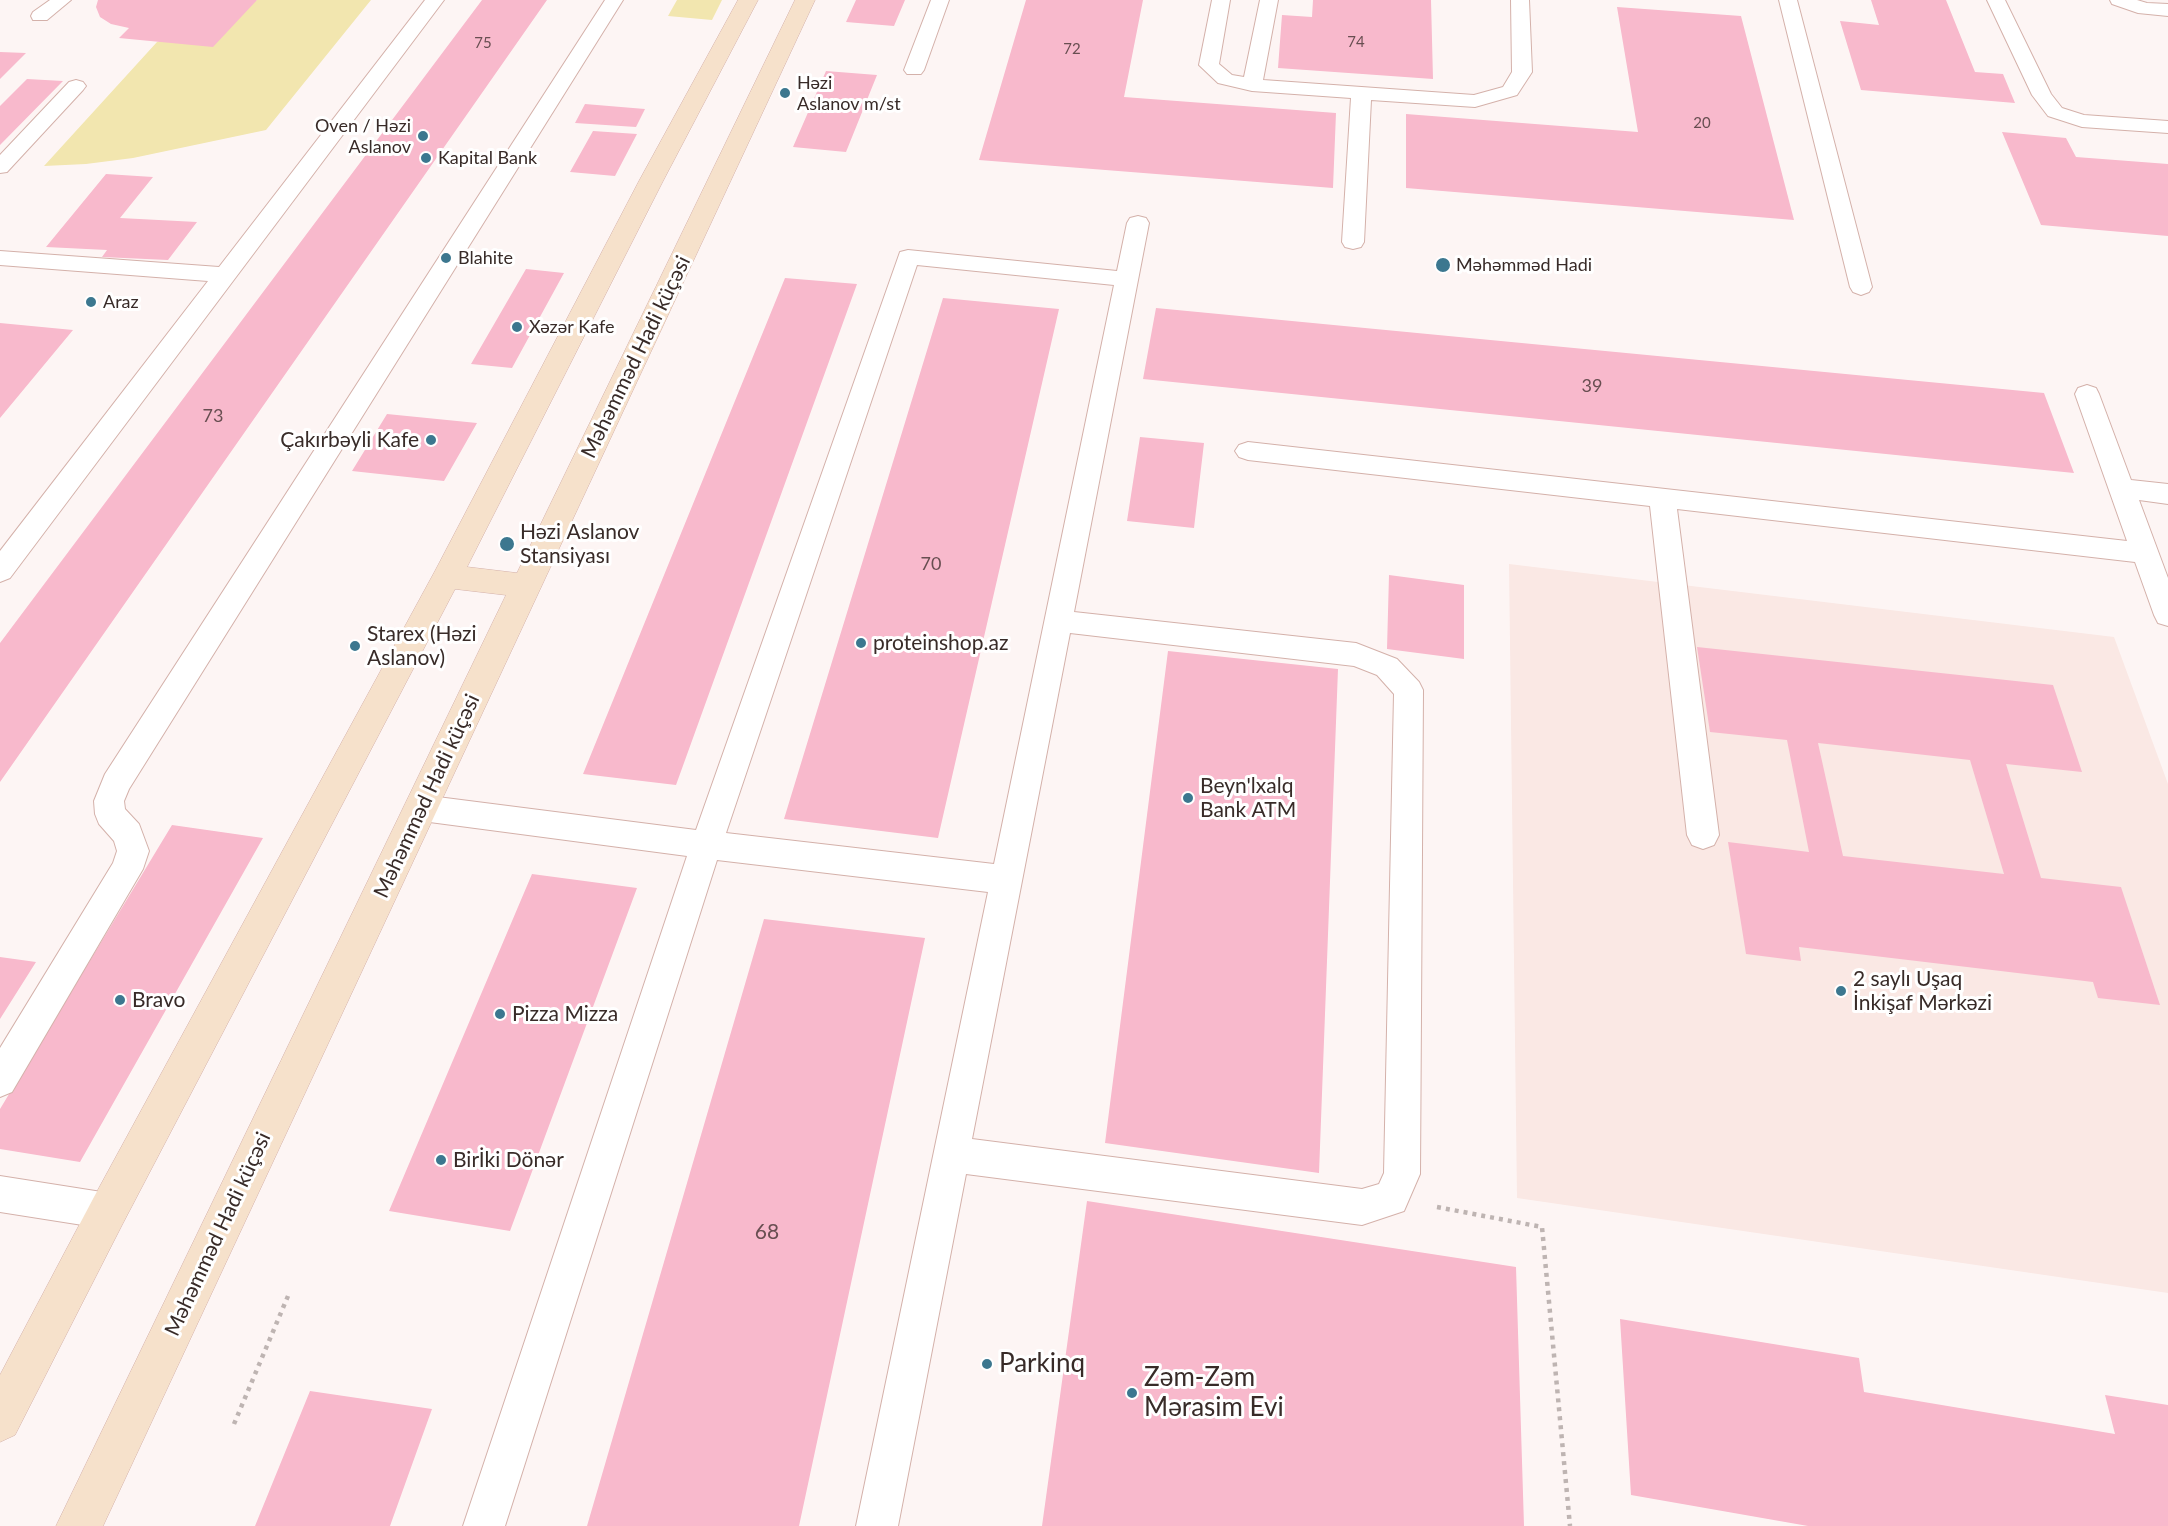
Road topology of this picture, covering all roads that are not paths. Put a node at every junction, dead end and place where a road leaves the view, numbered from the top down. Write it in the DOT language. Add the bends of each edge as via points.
graph roads {
  1 [pos="62,0"];
  2 [pos="435,0"];
  3 [pos="614,0"];
  4 [pos="748,0"];
  5 [pos="805,0"];
  6 [pos="940,0"];
  7 [pos="1221,0"];
  8 [pos="1269,0"];
  9 [pos="1520,0"];
  10 [pos="1788,0"];
  11 [pos="1996,0"];
  12 [pos="2119,0"];
  13 [pos="2168,10"];
  14 [pos="40,16"];
  15 [pos="914,70"];
  16 [pos="1252,85"];
  17 [pos="76,86"];
  18 [pos="1361,93"];
  19 [pos="2168,127"];
  20 [pos="0,167"];
  21 [pos="1138,223"];
  22 [pos="1353,242"];
  23 [pos="0,258"];
  24 [pos="226,275"];
  25 [pos="1126,279"];
  26 [pos="1861,287"];
  27 [pos="2086,394"];
  28 [pos="1248,451"];
  29 [pos="2121,488"];
  30 [pos="2168,494"];
  31 [pos="1662,498"];
  32 [pos="2145,553"];
  33 [pos="0,571"];
  34 [pos="447,576"];
  35 [pos="527,586"];
  36 [pos="2168,615"];
  37 [pos="1059,621"];
  38 [pos="422,808"];
  39 [pos="1703,836"];
  40 [pos="706,845"];
  41 [pos="1008,880"];
  42 [pos="0,1080"];
  43 [pos="951,1154"];
  44 [pos="0,1194"];
  45 [pos="108,1211"];
  46 [pos="0,1420"];
  47 [pos="79,1526"];
  48 [pos="484,1526"];
  49 [pos="877,1526"];
  1 -- 14 [label="lane"];
  2 -- 24 [label="lane"];
  3 -- 42 [label="lane" via="116,783 109,801 110,814 128,834 133,851 128,869"];
  4 -- 34 [label="street"];
  5 -- 35 [label="street, Məhəmməd Hadi küçəsi"];
  6 -- 15 [label="lane"];
  7 -- 16 [label="lane" via="1209,65 1225,79"];
  8 -- 16 [label="lane"];
  9 -- 18 [label="lane" via="1522,72 1510,91 1475,101"];
  10 -- 26 [label="lane"];
  11 -- 19 [label="lane" via="2042,95 2055,112 2082,121"];
  12 -- 13 [label="lane" via="2145,9"];
  16 -- 18 [label="lane"];
  17 -- 20 [label="lane"];
  18 -- 22 [label="lane"];
  21 -- 25 [label="lane"];
  23 -- 24 [label="lane"];
  24 -- 33 [label="lane"];
  25 -- 37 [label="lane"];
  25 -- 40 [label="lane" via="908,257"];
  27 -- 29 [label="lane"];
  28 -- 31 [label="lane"];
  29 -- 30 [label="lane"];
  29 -- 32 [label="lane"];
  31 -- 32 [label="lane"];
  31 -- 39 [label="lane"];
  32 -- 36 [label="lane"];
  34 -- 35 [label="street"];
  34 -- 45 [label="street"];
  35 -- 38 [label="street, Məhəmməd Hadi küçəsi"];
  37 -- 41 [label="lane"];
  37 -- 43 [label="lane" via="1356,655 1388,667 1409,690 1402,1174 1391,1198 1362,1207"];
  38 -- 40 [label="lane"];
  38 -- 47 [label="street, Məhəmməd Hadi küçəsi"];
  40 -- 41 [label="lane"];
  40 -- 48 [label="lane"];
  41 -- 43 [label="lane"];
  43 -- 49 [label="lane"];
  44 -- 45 [label="lane"];
  45 -- 46 [label="street"];
}
